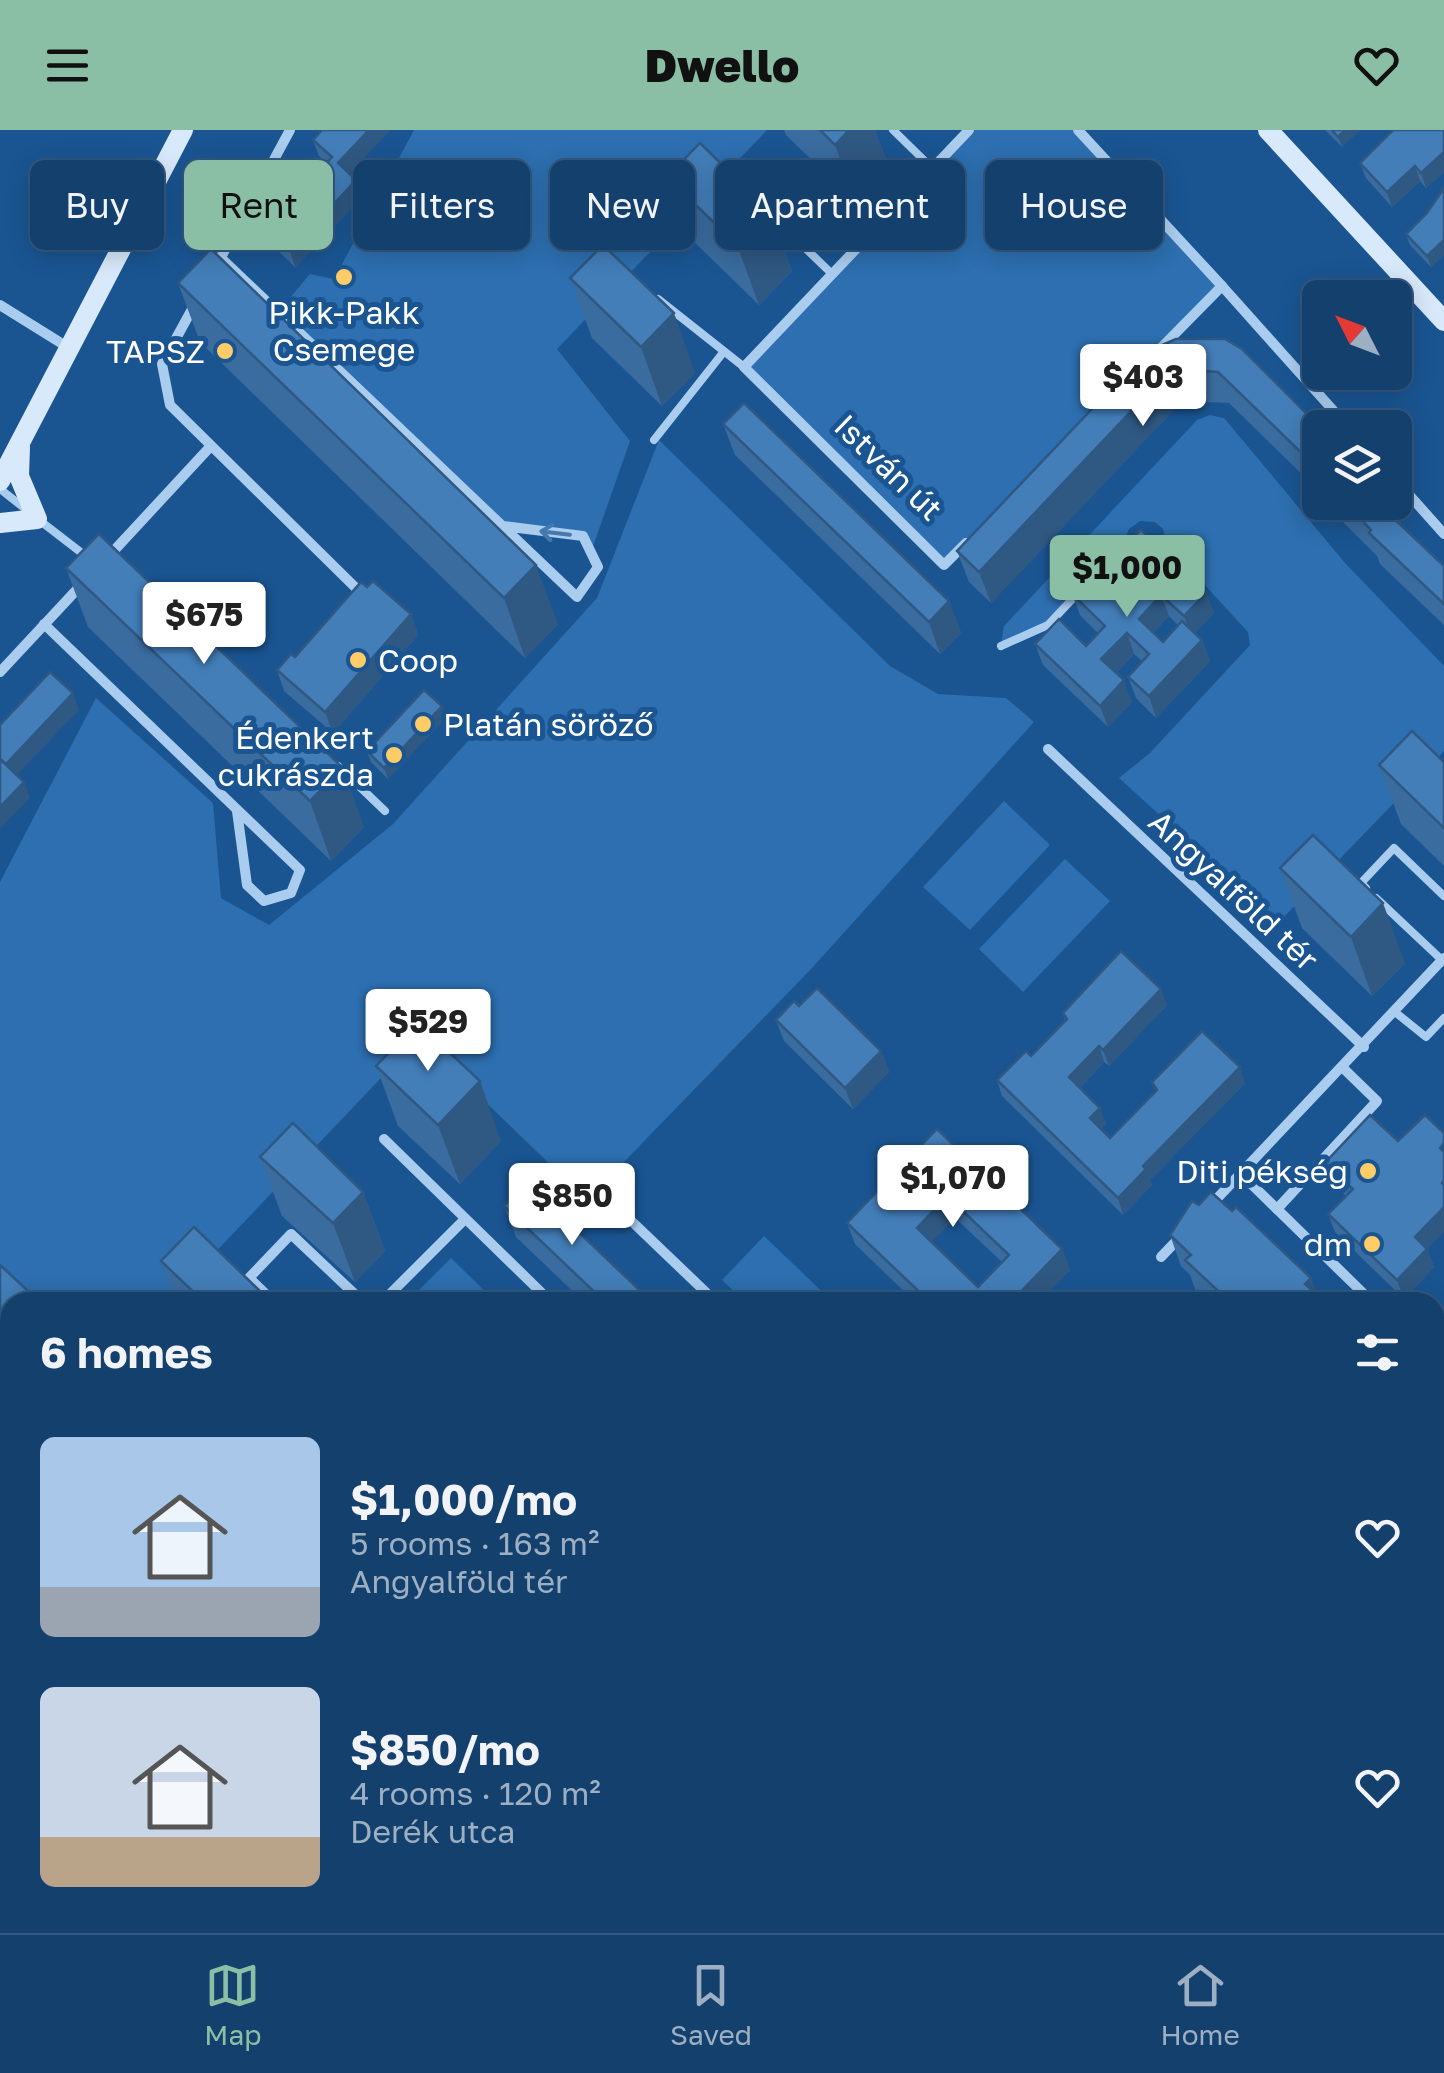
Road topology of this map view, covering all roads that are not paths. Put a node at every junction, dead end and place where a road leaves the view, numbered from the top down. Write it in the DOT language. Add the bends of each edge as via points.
graph roads {
  1 [pos="183,130"];
  2 [pos="290,130"];
  3 [pos="893,130"];
  4 [pos="1078,130"];
  5 [pos="964,132"];
  6 [pos="1273,132"];
  7 [pos="924,160"];
  8 [pos="939,160"];
  9 [pos="808,250"];
  10 [pos="852,250"];
  11 [pos="220,257"];
  12 [pos="831,272"];
  13 [pos="212,273"];
  14 [pos="1222,286"];
  15 [pos="203,289"];
  16 [pos="651,293"];
  17 [pos="0,305"];
  18 [pos="1444,322"];
  19 [pos="69,348"];
  20 [pos="722,354"];
  21 [pos="1150,358"];
  22 [pos="744,368"];
  23 [pos="1333,410"];
  24 [pos="22,440"];
  25 [pos="654,440"];
  26 [pos="210,447"];
  27 [pos="0,480"];
  28 [pos="0,489"];
  29 [pos="1412,498"];
  30 [pos="37,519"];
  31 [pos="0,523"];
  32 [pos="503,526"];
  33 [pos="1444,534"];
  34 [pos="972,537"];
  35 [pos="112,552"];
  36 [pos="98,566"];
  37 [pos="127,566"];
  38 [pos="1084,588"];
  39 [pos="361,593"];
  40 [pos="44,624"];
  41 [pos="1001,646"];
  42 [pos="0,672"];
  43 [pos="1048,749"];
  44 [pos="328,757"];
  45 [pos="237,811"];
  46 [pos="385,812"];
  47 [pos="1444,896"];
  48 [pos="1443,959"];
  49 [pos="1396,1012"];
  50 [pos="1444,1018"];
  51 [pos="1364,1047"];
  52 [pos="1343,1068"];
  53 [pos="384,1140"];
  54 [pos="1242,1174"];
  55 [pos="1278,1209"];
  56 [pos="622,1212"];
  57 [pos="1202,1215"];
  58 [pos="465,1219"];
  59 [pos="1188,1229"];
  60 [pos="1161,1256"];
  61 [pos="264,1292"];
  62 [pos="352,1292"];
  63 [pos="392,1292"];
  64 [pos="540,1292"];
  65 [pos="706,1292"];
  66 [pos="1362,1292"];
  1 -- 19 [label="street"];
  2 -- 11 [label="street"];
  3 -- 7 [label="lane"];
  4 -- 14 [label="street"];
  5 -- 8 [label="street"];
  6 -- 18 [label="street"];
  9 -- 12 [label="lane"];
  10 -- 12 [label="street"];
  11 -- 13 [label="street"];
  11 -- 32 [label="street"];
  12 -- 22 [label="street"];
  14 -- 21 [label="street"];
  14 -- 23 [label="street"];
  15 -- 26 [label="street" via="162,364 170,405"];
  16 -- 20 [label="lane"];
  17 -- 19 [label="street"];
  19 -- 24 [label="street"];
  20 -- 22 [label="lane"];
  20 -- 25 [label="lane"];
  22 -- 34 [label="street, István út" via="944,565"];
  24 -- 27 [label="street"];
  24 -- 30 [label="street" via="19,476"];
  26 -- 35 [label="street"];
  26 -- 39 [label="street"];
  28 -- 30 [label="lane"];
  29 -- 33 [label="street"];
  30 -- 31 [label="street"];
  30 -- 36 [label="lane"];
  32 -- 32 [label="street, one-way" via="577,597 598,567 583,536"];
  35 -- 36 [label="street"];
  35 -- 37 [label="lane"];
  36 -- 40 [label="street"];
  38 -- 41 [label="lane" via="1048,625"];
  40 -- 42 [label="street"];
  40 -- 45 [label="street"];
  43 -- 51 [label="street, Angyalföld tér"];
  44 -- 46 [label="lane"];
  45 -- 45 [label="street" via="300,870 292,893 264,901 247,885"];
  47 -- 48 [label="lane" via="1394,848 1361,883"];
  48 -- 49 [label="street"];
  49 -- 50 [label="lane" via="1426,1036"];
  49 -- 51 [label="street"];
  51 -- 52 [label="street"];
  52 -- 54 [label="street"];
  52 -- 55 [label="street" via="1377,1102"];
  53 -- 58 [label="street"];
  54 -- 55 [label="street"];
  54 -- 57 [label="street"];
  55 -- 66 [label="street"];
  56 -- 65 [label="street"];
  58 -- 63 [label="street"];
  58 -- 64 [label="street"];
  59 -- 60 [label="street"];
  61 -- 62 [label="street" via="249,1278 291,1234"];
}
